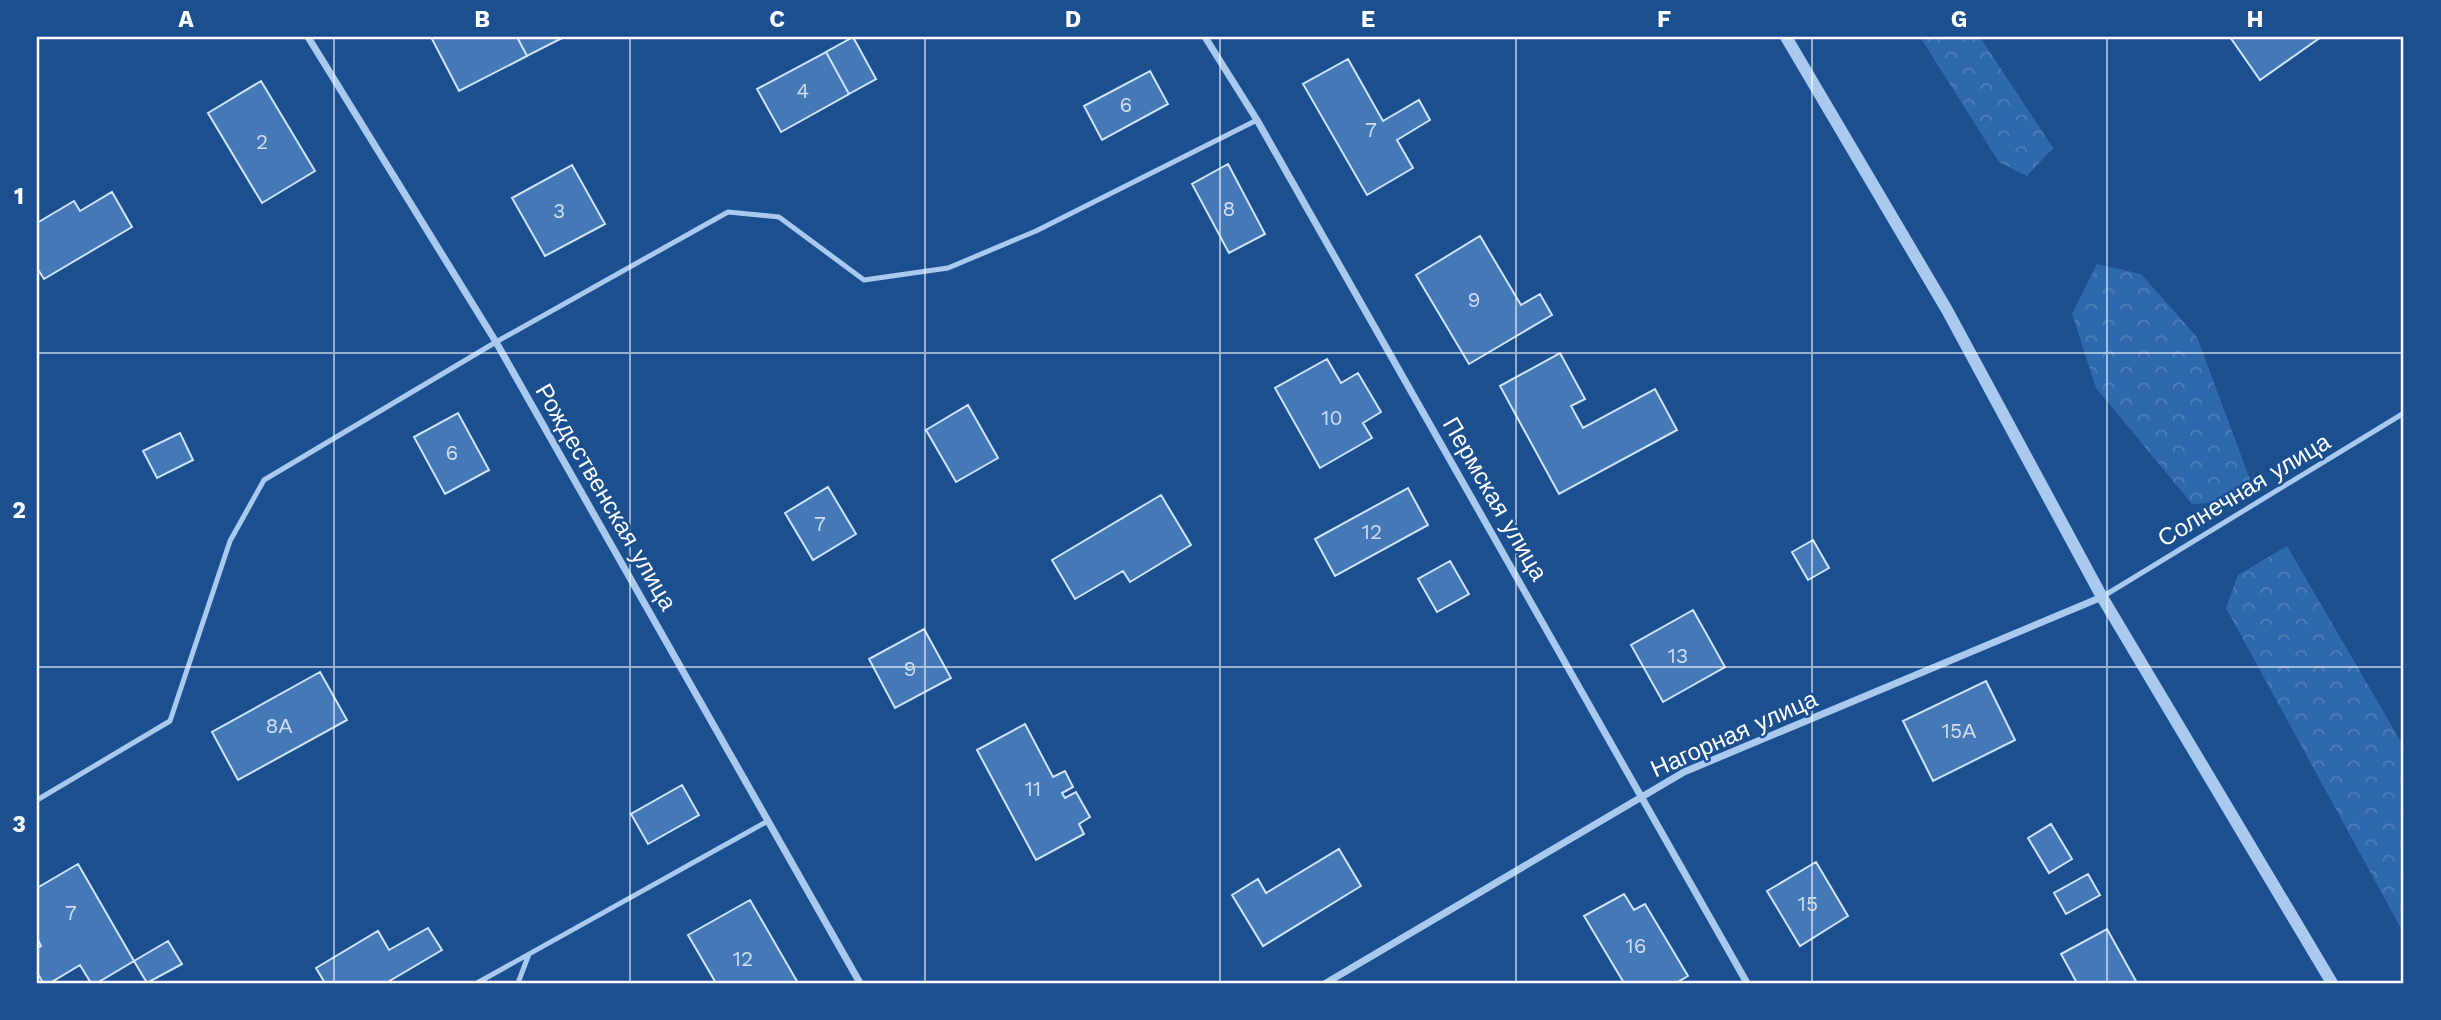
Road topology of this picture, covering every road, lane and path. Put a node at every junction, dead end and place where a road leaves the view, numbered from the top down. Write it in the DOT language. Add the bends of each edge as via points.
graph roads {
  1 [pos="307,37"];
  2 [pos="1205,37"];
  3 [pos="1786,37"];
  4 [pos="1257,120"];
  5 [pos="496,342"];
  6 [pos="2404,413"];
  7 [pos="2102,597"];
  8 [pos="1643,797"];
  9 [pos="37,800"];
  10 [pos="768,821"];
  11 [pos="529,954"];
  12 [pos="477,983"];
  13 [pos="518,983"];
  14 [pos="860,983"];
  15 [pos="1326,983"];
  16 [pos="1747,983"];
  17 [pos="2332,983"];
  1 -- 5 [label="street, Рождественская улица"];
  2 -- 4 [label="street, Пермская улица"];
  3 -- 7 [label="street" via="1947,310"];
  4 -- 5 [label="lane" via="1036,231 948,268 864,280 779,217 728,212"];
  4 -- 8 [label="street, Пермская улица"];
  5 -- 9 [label="lane" via="264,480 230,541 170,721"];
  5 -- 10 [label="street, Рождественская улица"];
  6 -- 7 [label="lane, Солнечная улица"];
  7 -- 8 [label="street, Нагорная улица" via="1684,772"];
  7 -- 17 [label="street"];
  8 -- 15 [label="street, Нагорная улица"];
  8 -- 16 [label="street, Пермская улица"];
  10 -- 11 [label="lane"];
  10 -- 14 [label="street, Рождественская улица"];
  11 -- 12 [label="lane"];
  11 -- 13 [label="lane"];
}
